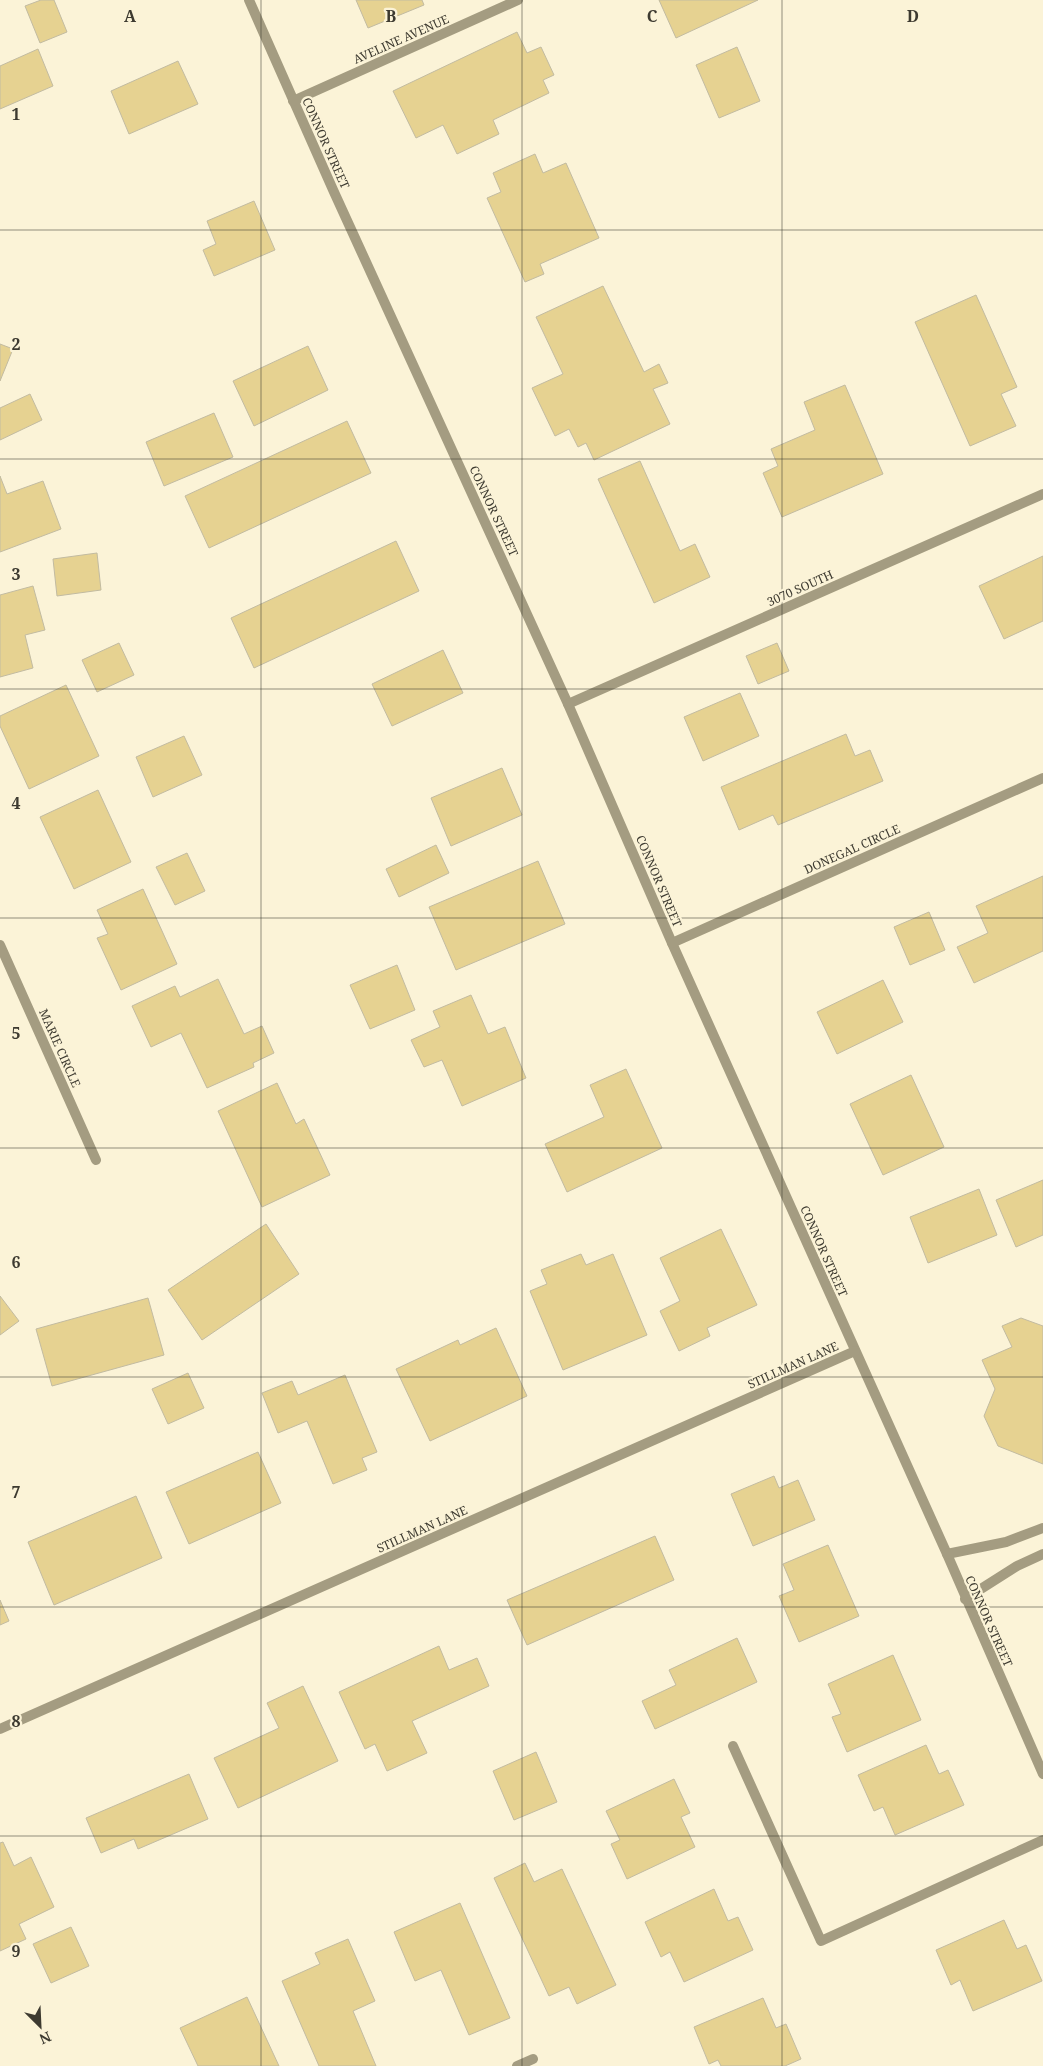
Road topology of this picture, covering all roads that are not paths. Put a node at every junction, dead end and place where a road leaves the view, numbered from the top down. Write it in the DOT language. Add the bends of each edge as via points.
graph roads {
  1 [pos="249,0"];
  2 [pos="518,0"];
  3 [pos="293,101"];
  4 [pos="1043,494"];
  5 [pos="568,704"];
  6 [pos="1043,778"];
  7 [pos="672,943"];
  8 [pos="0,945"];
  9 [pos="3,958"];
  10 [pos="96,1160"];
  11 [pos="855,1351"];
  12 [pos="1043,1528"];
  13 [pos="946,1554"];
  14 [pos="1043,1554"];
  15 [pos="965,1599"];
  16 [pos="0,1729"];
  17 [pos="733,1746"];
  18 [pos="1043,1774"];
  19 [pos="1043,1840"];
  20 [pos="533,2059"];
  21 [pos="517,2066"];
  1 -- 3 [label="street, CONNOR STREET"];
  2 -- 3 [label="street, AVELINE AVENUE"];
  3 -- 5 [label="street, CONNOR STREET"];
  4 -- 5 [label="street, 3070 SOUTH"];
  5 -- 7 [label="street, CONNOR STREET"];
  6 -- 7 [label="street, DONEGAL CIRCLE"];
  7 -- 11 [label="street, CONNOR STREET"];
  8 -- 9 [label="street, MARIE CIRCLE"];
  9 -- 10 [label="street, MARIE CIRCLE"];
  11 -- 13 [label="street, CONNOR STREET"];
  11 -- 16 [label="street, STILLMAN LANE"];
  12 -- 13 [label="street" via="1006,1542"];
  13 -- 15 [label="street, CONNOR STREET"];
  14 -- 15 [label="street" via="1017,1566"];
  15 -- 18 [label="street, CONNOR STREET"];
  17 -- 19 [label="street" via="821,1941"];
  20 -- 21 [label="street"];
}
